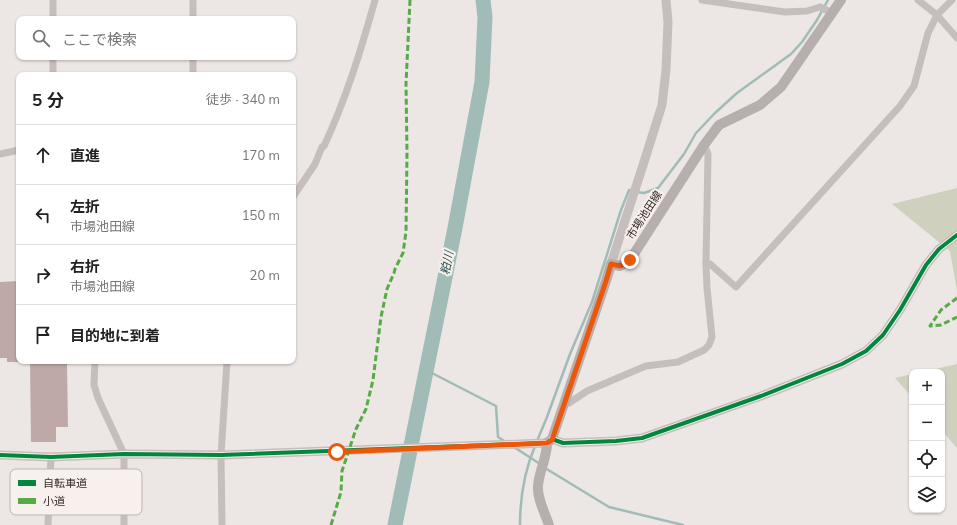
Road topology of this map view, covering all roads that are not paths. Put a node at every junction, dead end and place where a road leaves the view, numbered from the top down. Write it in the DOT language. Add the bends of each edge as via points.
graph roads {
  1 [pos="53,0"];
  2 [pos="193,0"];
  3 [pos="375,0"];
  4 [pos="666,0"];
  5 [pos="702,0"];
  6 [pos="841,0"];
  7 [pos="918,0"];
  8 [pos="952,0"];
  9 [pos="718,1"];
  10 [pos="746,3"];
  11 [pos="832,13"];
  12 [pos="937,15"];
  13 [pos="53,16"];
  14 [pos="193,16"];
  15 [pos="957,38"];
  16 [pos="53,60"];
  17 [pos="193,60"];
  18 [pos="53,72"];
  19 [pos="193,72"];
  20 [pos="704,145"];
  21 [pos="16,151"];
  22 [pos="0,154"];
  23 [pos="296,192"];
  24 [pos="957,235"];
  25 [pos="706,263"];
  26 [pos="611,264"];
  27 [pos="95,364"];
  28 [pos="227,364"];
  29 [pos="565,403"];
  30 [pos="550,441"];
  31 [pos="124,454"];
  32 [pos="0,455"];
  33 [pos="220,455"];
  34 [pos="51,457"];
  35 [pos="50,469"];
  36 [pos="124,469"];
  37 [pos="48,515"];
  38 [pos="48,525"];
  39 [pos="222,525"];
  40 [pos="549,525"];
  1 -- 13 [label="street"];
  2 -- 14 [label="street"];
  3 -- 23 [label="street" via="336,121 315,164"];
  4 -- 26 [label="street" via="668,22 662,105"];
  5 -- 9 [label="street"];
  6 -- 11 [label="main road, 市場池田線"];
  7 -- 12 [label="street"];
  8 -- 12 [label="street"];
  9 -- 10 [label="street"];
  10 -- 11 [label="street" via="785,12 807,11 820,7"];
  11 -- 20 [label="main road, 市場池田線" via="781,87 760,105 719,125"];
  12 -- 15 [label="street"];
  12 -- 25 [label="street" via="928,33 914,86 900,106 736,287"];
  16 -- 18 [label="street"];
  17 -- 19 [label="street"];
  20 -- 25 [label="street" via="708,154"];
  20 -- 26 [label="main road, 市場池田線" via="630,260 620,266"];
  21 -- 22 [label="street"];
  24 -- 30 [label="street" via="939,249 926,265 883,335 866,351 842,364 642,438 562,443"];
  25 -- 29 [label="street" via="712,337 709,346 678,362 646,366"];
  26 -- 29 [label="main road"];
  27 -- 31 [label="street" via="94,385 98,398"];
  28 -- 33 [label="street"];
  29 -- 30 [label="main road"];
  30 -- 33 [label="street" via="527,445"];
  30 -- 40 [label="main road" via="538,486 538,495"];
  31 -- 33 [label="street"];
  31 -- 34 [label="street"];
  31 -- 36 [label="street"];
  32 -- 34 [label="street"];
  33 -- 39 [label="street"];
  34 -- 35 [label="street"];
  37 -- 38 [label="street"];
}
